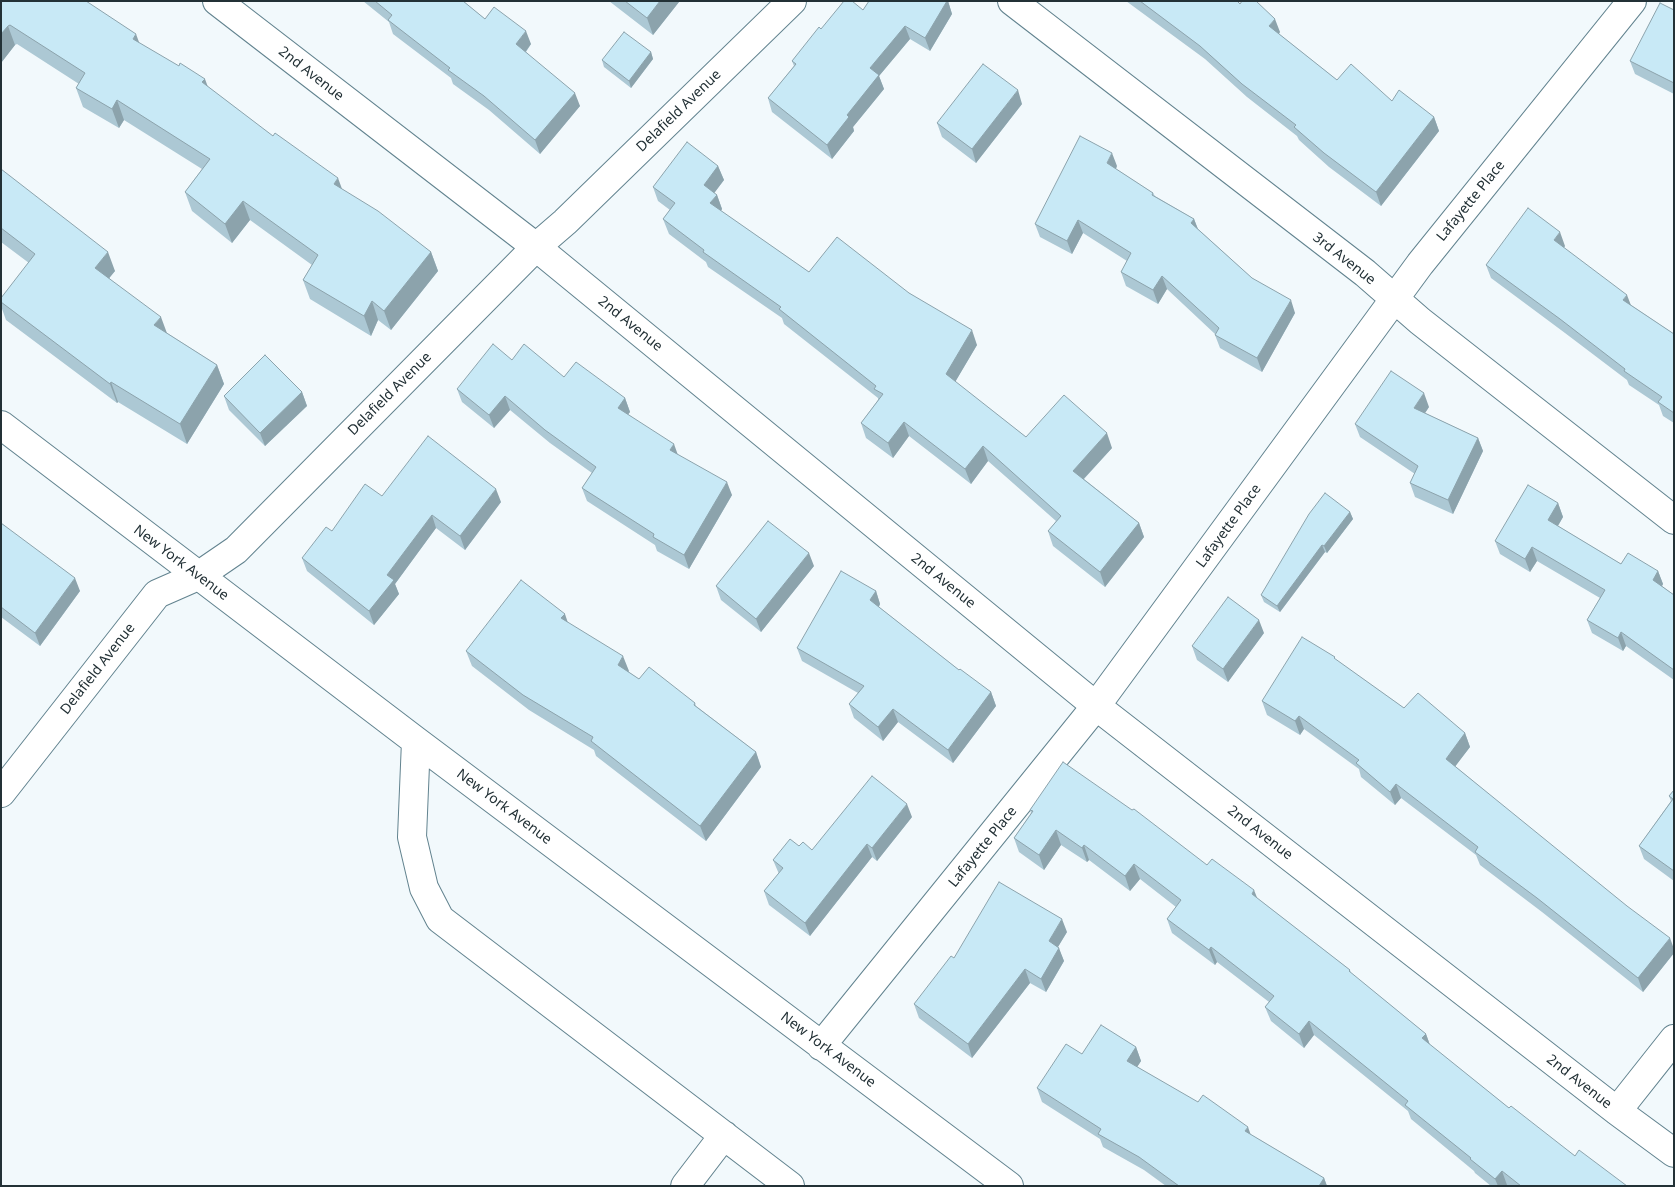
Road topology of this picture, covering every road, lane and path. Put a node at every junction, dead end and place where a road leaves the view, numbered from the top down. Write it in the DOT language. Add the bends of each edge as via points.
graph roads {
  1 [pos="217,1"];
  2 [pos="792,1"];
  3 [pos="1012,1"];
  4 [pos="1632,1"];
  5 [pos="536,247"];
  6 [pos="1395,299"];
  7 [pos="1,426"];
  8 [pos="1674,520"];
  9 [pos="198,576"];
  10 [pos="1096,706"];
  11 [pos="416,741"];
  12 [pos="1,793"];
  13 [pos="1674,1039"];
  14 [pos="821,1046"];
  15 [pos="1617,1111"];
  16 [pos="724,1135"];
  17 [pos="1674,1153"];
  18 [pos="685,1186"];
  19 [pos="790,1186"];
  20 [pos="1009,1186"];
  1 -- 5 [label="street, 2nd Avenue"];
  2 -- 5 [label="street, Delafield Avenue"];
  3 -- 6 [label="street, 3rd Avenue"];
  4 -- 6 [label="street, Lafayette Place"];
  5 -- 9 [label="street, Delafield Avenue" via="236,550"];
  5 -- 10 [label="street, 2nd Avenue"];
  6 -- 8 [label="street, 3rd Avenue"];
  6 -- 10 [label="street, Lafayette Place"];
  7 -- 9 [label="street, New York Avenue"];
  9 -- 11 [label="street, New York Avenue"];
  9 -- 12 [label="street, Delafield Avenue" via="157,594"];
  10 -- 14 [label="street, Lafayette Place"];
  10 -- 15 [label="street, 2nd Avenue"];
  11 -- 14 [label="street, New York Avenue"];
  11 -- 16 [label="street" via="412,837 424,888 440,919"];
  13 -- 15 [label="street"];
  14 -- 20 [label="street, New York Avenue"];
  15 -- 17 [label="street, 2nd Avenue"];
  16 -- 18 [label="street"];
  16 -- 19 [label="street"];
}
